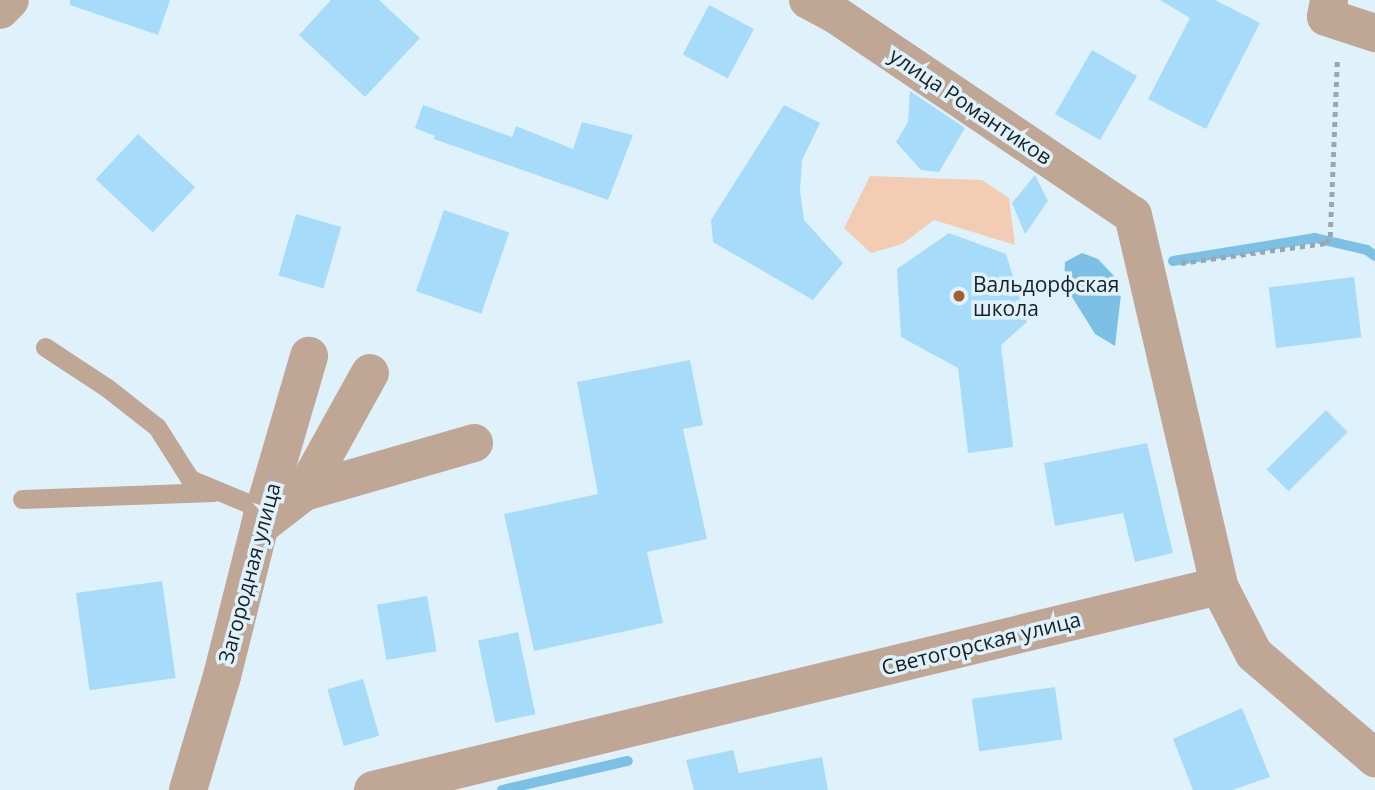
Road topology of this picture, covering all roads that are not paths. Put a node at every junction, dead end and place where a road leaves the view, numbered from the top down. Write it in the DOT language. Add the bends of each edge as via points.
graph roads {
  1 [pos="10,0"];
  2 [pos="808,0"];
  3 [pos="0,9"];
  4 [pos="1330,9"];
  5 [pos="1375,33"];
  6 [pos="45,347"];
  7 [pos="309,356"];
  8 [pos="370,373"];
  9 [pos="474,443"];
  10 [pos="222,492"];
  11 [pos="304,492"];
  12 [pos="22,499"];
  13 [pos="262,518"];
  14 [pos="1219,586"];
  15 [pos="1375,758"];
  16 [pos="188,790"];
  17 [pos="373,790"];
  1 -- 3 [label="street"];
  2 -- 14 [label="street, улица Романтиков" via="1133,215"];
  4 -- 5 [label="street"];
  6 -- 10 [label="lane" via="157,427 190,479"];
  7 -- 13 [label="street, Загородная улица"];
  8 -- 11 [label="street"];
  9 -- 11 [label="street"];
  10 -- 12 [label="lane"];
  10 -- 13 [label="lane"];
  11 -- 13 [label="street"];
  13 -- 16 [label="street, Загородная улица"];
  14 -- 15 [label="street" via="1254,654"];
  14 -- 17 [label="street, Светогорская улица"];
}
